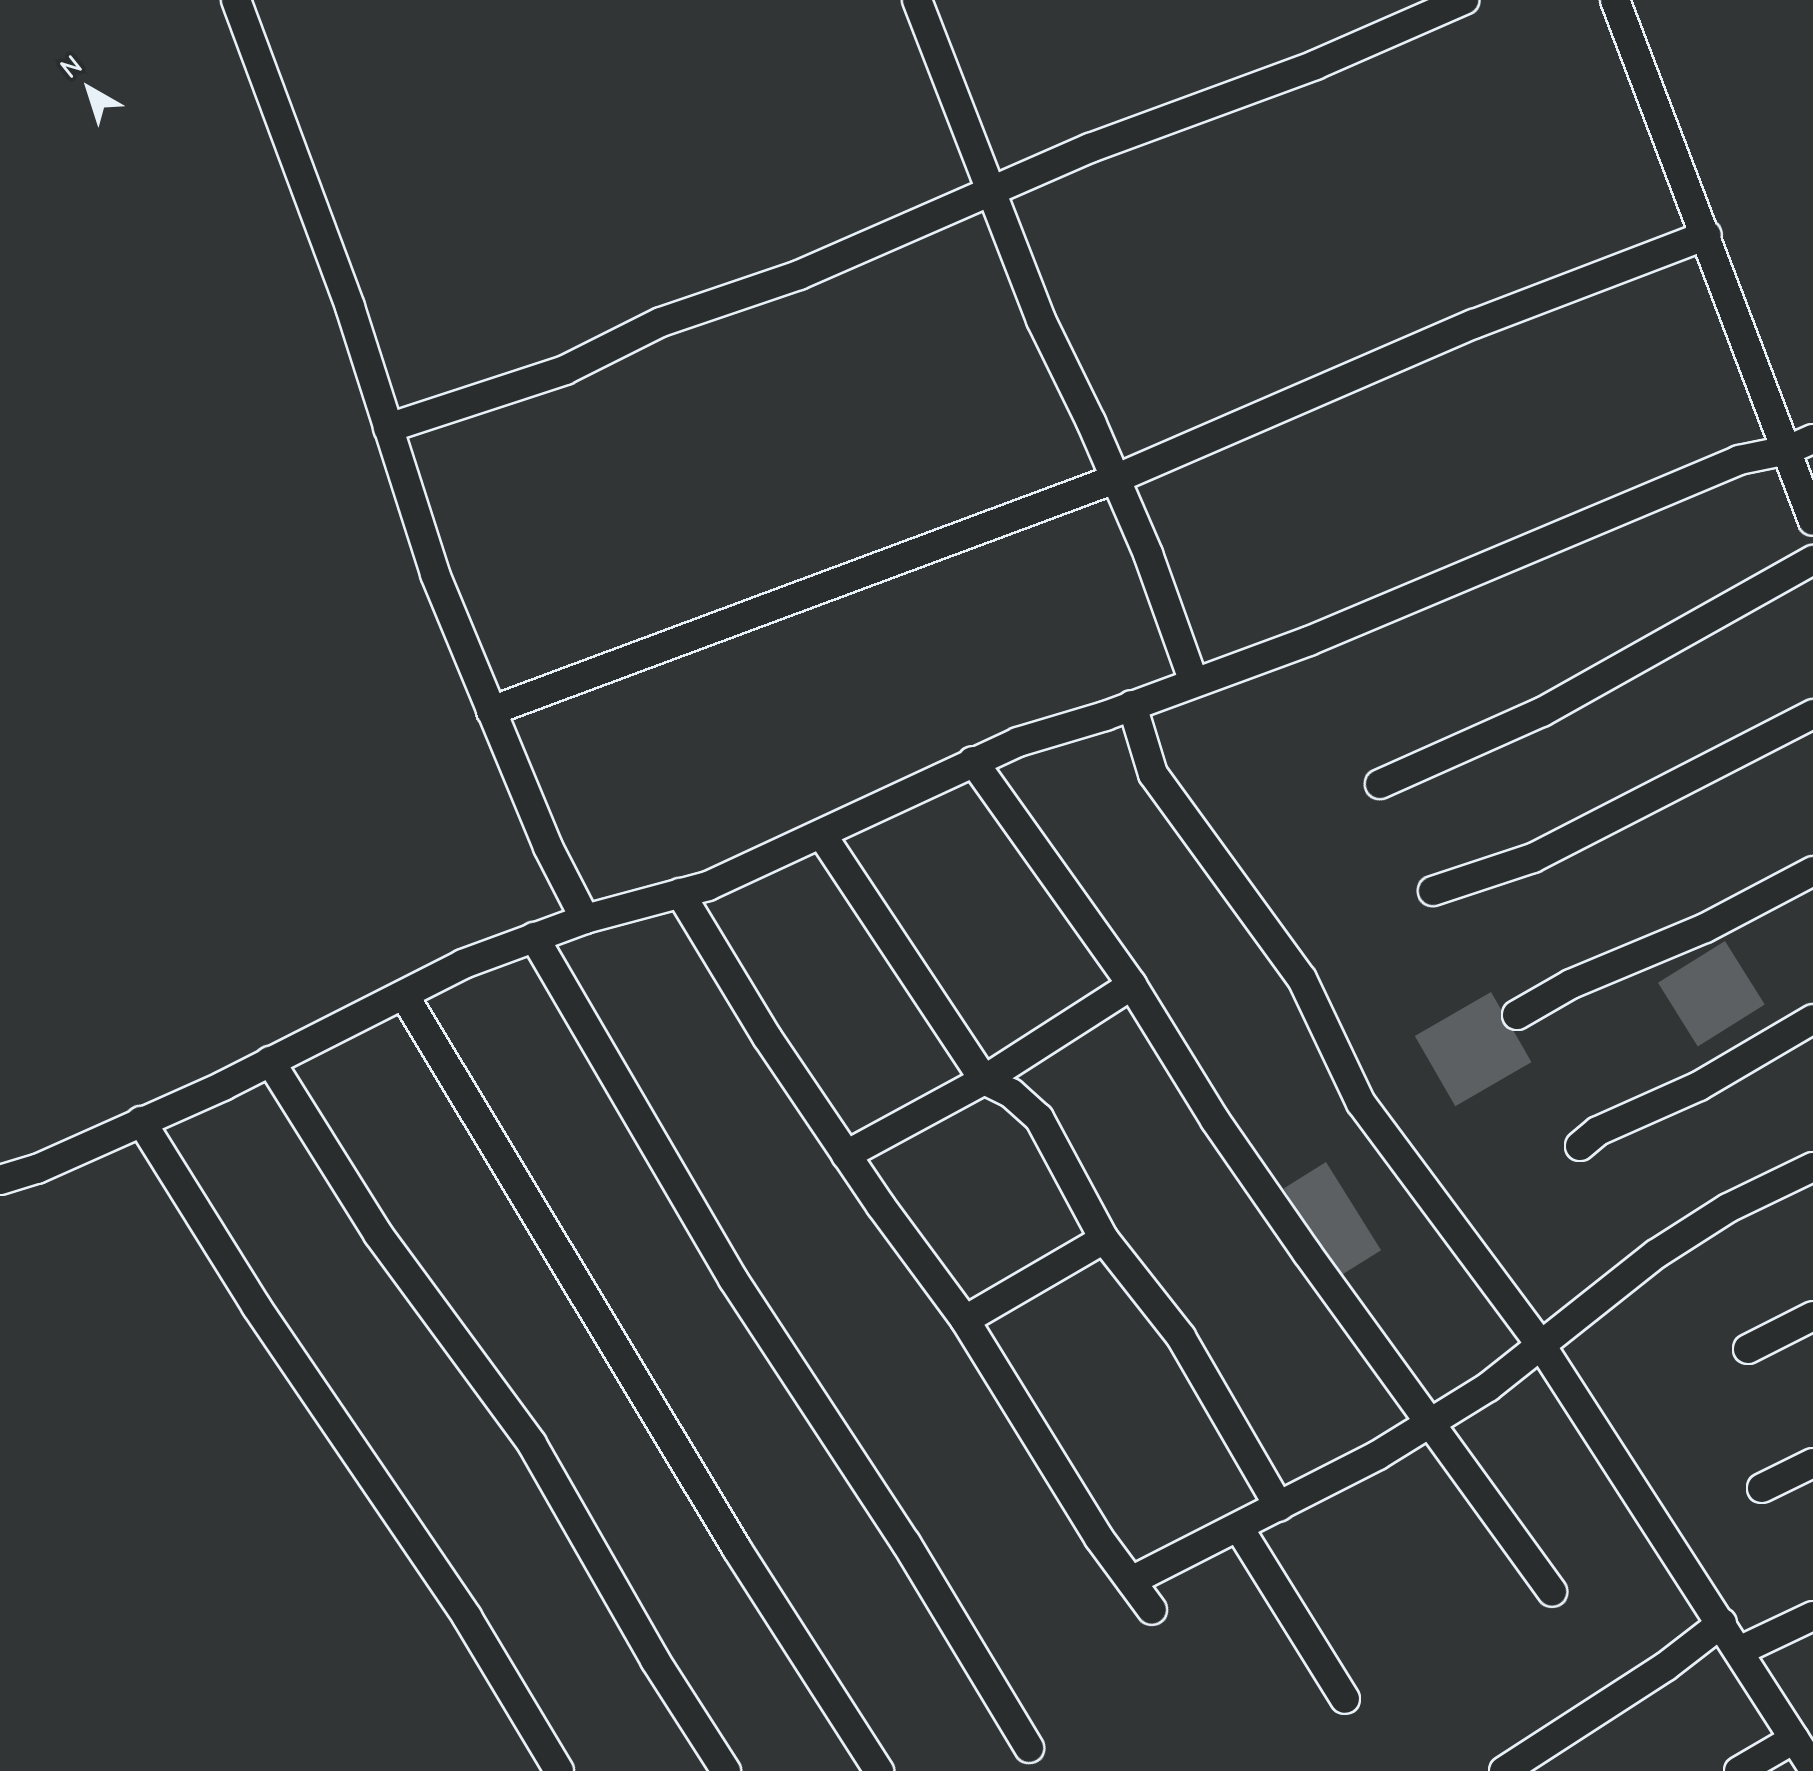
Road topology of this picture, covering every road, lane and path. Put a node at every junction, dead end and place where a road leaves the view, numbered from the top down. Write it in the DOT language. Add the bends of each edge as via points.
graph roads {
  1 [pos="236,0"];
  2 [pos="918,0"];
  3 [pos="1464,0"];
  4 [pos="1615,0"];
  5 [pos="992,192"];
  6 [pos="1707,235"];
  7 [pos="388,428"];
  8 [pos="1800,445"];
  9 [pos="1115,479"];
  10 [pos="1813,521"];
  11 [pos="1813,560"];
  12 [pos="1193,680"];
  13 [pos="1132,705"];
  14 [pos="491,710"];
  15 [pos="1813,714"];
  16 [pos="973,761"];
  17 [pos="1380,784"];
  18 [pos="822,835"];
  19 [pos="1813,870"];
  20 [pos="1433,891"];
  21 [pos="680,893"];
  22 [pos="586,919"];
  23 [pos="534,937"];
  24 [pos="1132,985"];
  25 [pos="404,996"];
  26 [pos="1517,1016"];
  27 [pos="1813,1019"];
  28 [pos="270,1062"];
  29 [pos="984,1080"];
  30 [pos="141,1121"];
  31 [pos="1580,1146"];
  32 [pos="846,1155"];
  33 [pos="1813,1167"];
  34 [pos="0,1180"];
  35 [pos="1104,1239"];
  36 [pos="1813,1316"];
  37 [pos="965,1320"];
  38 [pos="1541,1345"];
  39 [pos="1748,1349"];
  40 [pos="1428,1423"];
  41 [pos="1813,1463"];
  42 [pos="1762,1488"];
  43 [pos="1279,1507"];
  44 [pos="1239,1528"];
  45 [pos="1131,1581"];
  46 [pos="1552,1592"];
  47 [pos="1152,1610"];
  48 [pos="1813,1616"];
  49 [pos="1722,1623"];
  50 [pos="1739,1651"];
  51 [pos="1345,1699"];
  52 [pos="1794,1739"];
  53 [pos="1030,1748"];
  54 [pos="1813,1768"];
  55 [pos="559,1771"];
  56 [pos="726,1771"];
  57 [pos="879,1771"];
  58 [pos="1504,1771"];
  59 [pos="1739,1771"];
  1 -- 7 [label="street"];
  2 -- 5 [label="street"];
  3 -- 5 [label="street" via="1316,66 1090,148"];
  4 -- 6 [label="street"];
  5 -- 7 [label="street" via="799,275 661,322 565,370"];
  5 -- 9 [label="street" via="1040,320"];
  6 -- 8 [label="street"];
  6 -- 9 [label="street" via="1474,324"];
  7 -- 14 [label="street" via="435,574"];
  8 -- 10 [label="street"];
  8 -- 12 [label="street" via="1739,460 1406,603"];
  9 -- 12 [label="street"];
  9 -- 14 [label="street"];
  11 -- 17 [label="street" via="1560,703"];
  12 -- 13 [label="street"];
  13 -- 16 [label="street"];
  13 -- 38 [label="street" via="1153,774 1302,979 1361,1103"];
  14 -- 22 [label="street"];
  15 -- 20 [label="street" via="1533,858"];
  16 -- 18 [label="street"];
  16 -- 24 [label="street"];
  18 -- 21 [label="street"];
  18 -- 29 [label="street"];
  19 -- 26 [label="street"];
  21 -- 22 [label="street"];
  21 -- 32 [label="street"];
  22 -- 23 [label="street"];
  23 -- 25 [label="street"];
  23 -- 53 [label="street" via="733,1279 906,1542"];
  24 -- 29 [label="street"];
  24 -- 40 [label="street" via="1215,1120"];
  25 -- 28 [label="street"];
  25 -- 57 [label="street" via="737,1550"];
  27 -- 31 [label="street"];
  28 -- 30 [label="street"];
  28 -- 56 [label="street" via="378,1234 532,1444"];
  29 -- 32 [label="street"];
  29 -- 35 [label="street" via="1039,1118"];
  30 -- 34 [label="street"];
  30 -- 55 [label="street" via="256,1306 467,1616"];
  32 -- 37 [label="street"];
  33 -- 38 [label="street" via="1728,1208 1656,1254"];
  35 -- 37 [label="street"];
  35 -- 43 [label="street" via="1181,1337"];
  36 -- 39 [label="street"];
  37 -- 45 [label="street"];
  38 -- 40 [label="street"];
  38 -- 49 [label="street"];
  40 -- 43 [label="street"];
  40 -- 46 [label="street"];
  41 -- 42 [label="street"];
  43 -- 44 [label="street"];
  44 -- 45 [label="street"];
  44 -- 51 [label="street"];
  45 -- 47 [label="street"];
  48 -- 50 [label="street"];
  49 -- 50 [label="street"];
  49 -- 58 [label="street"];
  50 -- 52 [label="street"];
  52 -- 54 [label="street"];
  52 -- 59 [label="street"];
}
